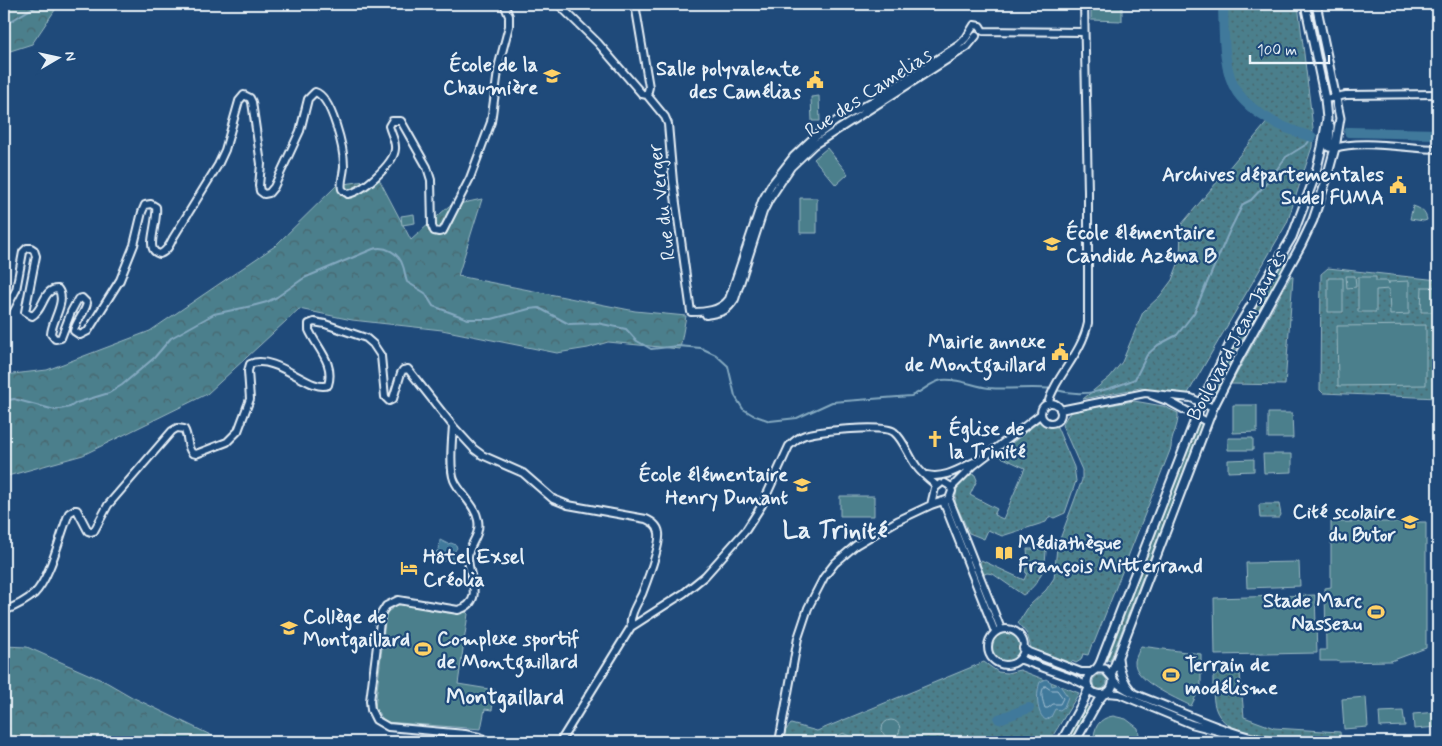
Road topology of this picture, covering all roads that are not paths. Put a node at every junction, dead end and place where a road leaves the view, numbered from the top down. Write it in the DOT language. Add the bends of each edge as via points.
graph roads {
  1 [pos="504,4"];
  2 [pos="558,4"];
  3 [pos="635,4"];
  4 [pos="1084,4"];
  5 [pos="1305,4"];
  6 [pos="1316,4"];
  7 [pos="983,31"];
  8 [pos="1084,32"];
  9 [pos="974,33"];
  10 [pos="1438,94"];
  11 [pos="647,95"];
  12 [pos="1336,97"];
  13 [pos="1325,99"];
  14 [pos="1327,119"];
  15 [pos="1335,148"];
  16 [pos="1438,149"];
  17 [pos="691,312"];
  18 [pos="4,313"];
  19 [pos="1145,393"];
  20 [pos="1202,402"];
  21 [pos="1048,404"];
  22 [pos="1213,408"];
  23 [pos="1060,410"];
  24 [pos="1041,414"];
  25 [pos="1196,417"];
  26 [pos="1207,422"];
  27 [pos="453,426"];
  28 [pos="986,456"];
  29 [pos="974,465"];
  30 [pos="926,475"];
  31 [pos="941,484"];
  32 [pos="952,488"];
  33 [pos="935,494"];
  34 [pos="944,500"];
  35 [pos="931,504"];
  36 [pos="4,611"];
  37 [pos="631,627"];
  38 [pos="998,631"];
  39 [pos="1024,648"];
  40 [pos="1118,655"];
  41 [pos="1019,659"];
  42 [pos="1094,670"];
  43 [pos="1112,678"];
  44 [pos="1088,687"];
  45 [pos="1132,692"];
  46 [pos="1105,694"];
  47 [pos="1248,737"];
  48 [pos="490,742"];
  49 [pos="560,742"];
  50 [pos="779,742"];
  51 [pos="1060,742"];
  52 [pos="1075,742"];
  53 [pos="1274,742"];
  1 -- 18 [label="street" via="509,26 499,64 491,122 470,178 442,231 434,231 432,226 431,180 427,167 401,121 392,122 389,126 395,147 388,166 356,191 344,192 338,131 320,93 315,92 308,99 300,131 274,187 264,194 259,186 261,164 252,102 244,95 225,150 210,179 170,246 160,254 152,245 156,207 145,205 120,280 88,331 80,335 74,331 87,303 82,298 78,299 71,312 61,338 55,339 51,334 61,300 58,289 48,292 37,313 32,316 25,312 36,256 31,248 23,252 16,290"];
  2 -- 11 [label="street, Rue du Verger" via="598,43 642,94"];
  3 -- 11 [label="street" via="649,87"];
  4 -- 8 [label="street"];
  5 -- 13 [label="main road, Boulevard Jean Jaurès"];
  6 -- 12 [label="main road, Boulevard Jean Jaurès"];
  7 -- 8 [label="street"];
  7 -- 9 [label="street" via="981,35"];
  7 -- 9 [label="street" via="982,27 974,25"];
  8 -- 21 [label="street" via="1088,323 1083,341"];
  9 -- 17 [label="street, Rue des Camelias" via="967,47 821,140 796,162 763,212 735,299 729,308 703,316"];
  10 -- 12 [label="street"];
  11 -- 17 [label="street, Rue du Verger" via="668,124"];
  12 -- 13 [label="street"];
  12 -- 15 [label="main road, Boulevard Jean Jaurès" via="1340,118"];
  13 -- 14 [label="main road, Boulevard Jean Jaurès"];
  14 -- 15 [label="main road" via="1330,126 1328,144"];
  14 -- 20 [label="main road, Boulevard Jean Jaurès" via="1315,176 1294,232 1237,329"];
  15 -- 16 [label="street" via="1345,145"];
  15 -- 22 [label="main road, Boulevard Jean Jaurès" via="1313,220"];
  19 -- 20 [label="street"];
  19 -- 23 [label="street"];
  19 -- 25 [label="street" via="1170,402"];
  20 -- 22 [label="street"];
  20 -- 25 [label="main road, Boulevard Jean Jaurès"];
  21 -- 23 [label="street" via="1054,404"];
  21 -- 24 [label="street"];
  22 -- 26 [label="main road, Boulevard Jean Jaurès"];
  23 -- 24 [label="street" via="1060,416 1054,423 1045,421"];
  24 -- 28 [label="street"];
  25 -- 26 [label="street"];
  25 -- 42 [label="main road, Boulevard Jean Jaurès" via="1104,654"];
  26 -- 40 [label="main road, Boulevard Jean Jaurès"];
  27 -- 36 [label="street" via="408,369 401,373 393,399 389,401 385,397 381,356 366,338 325,324 311,323 309,330 327,360 328,385 319,387 275,366 258,362 250,364 250,399 234,436 199,453 192,453 184,429 172,431 112,498 94,531 88,531 76,510 69,513 44,581 35,594"];
  27 -- 37 [label="street" via="477,452 523,473 553,499 568,505 646,519 656,525 659,539"];
  27 -- 48 [label="street" via="453,477 474,509 478,522 476,538 468,556 473,599 467,607 458,610 398,600 386,606 381,614 370,705 376,720 388,727 465,734"];
  28 -- 29 [label="street"];
  28 -- 30 [label="street" via="947,474"];
  29 -- 31 [label="street"];
  29 -- 32 [label="street"];
  30 -- 31 [label="street"];
  30 -- 37 [label="street" via="916,466 896,434 887,429 848,430 800,437 789,446 754,518 725,554 684,593"];
  31 -- 32 [label="street"];
  31 -- 33 [label="street"];
  32 -- 34 [label="street" via="952,494"];
  33 -- 34 [label="street"];
  33 -- 35 [label="street"];
  34 -- 35 [label="street"];
  34 -- 38 [label="street"];
  35 -- 50 [label="street" via="856,545 824,577 808,608 798,638"];
  37 -- 49 [label="street"];
  38 -- 39 [label="street" via="1009,629 1016,632"];
  38 -- 41 [label="street" via="989,642 992,659 1003,664"];
  39 -- 41 [label="street"];
  39 -- 42 [label="street" via="1081,672"];
  40 -- 43 [label="main road, Boulevard Jean Jaurès"];
  40 -- 45 [label="main road" via="1119,670"];
  41 -- 44 [label="street"];
  42 -- 43 [label="main road" via="1105,669"];
  42 -- 44 [label="main road, Boulevard Jean Jaurès" via="1087,679"];
  43 -- 45 [label="street"];
  43 -- 46 [label="main road, Boulevard Jean Jaurès" via="1112,687"];
  44 -- 46 [label="main road" via="1095,694"];
  44 -- 51 [label="main road, Boulevard Jean Jaurès"];
  45 -- 47 [label="street"];
  46 -- 47 [label="street" via="1119,694 1204,728"];
  46 -- 52 [label="main road, Boulevard Jean Jaurès"];
  47 -- 53 [label="street"];
}
